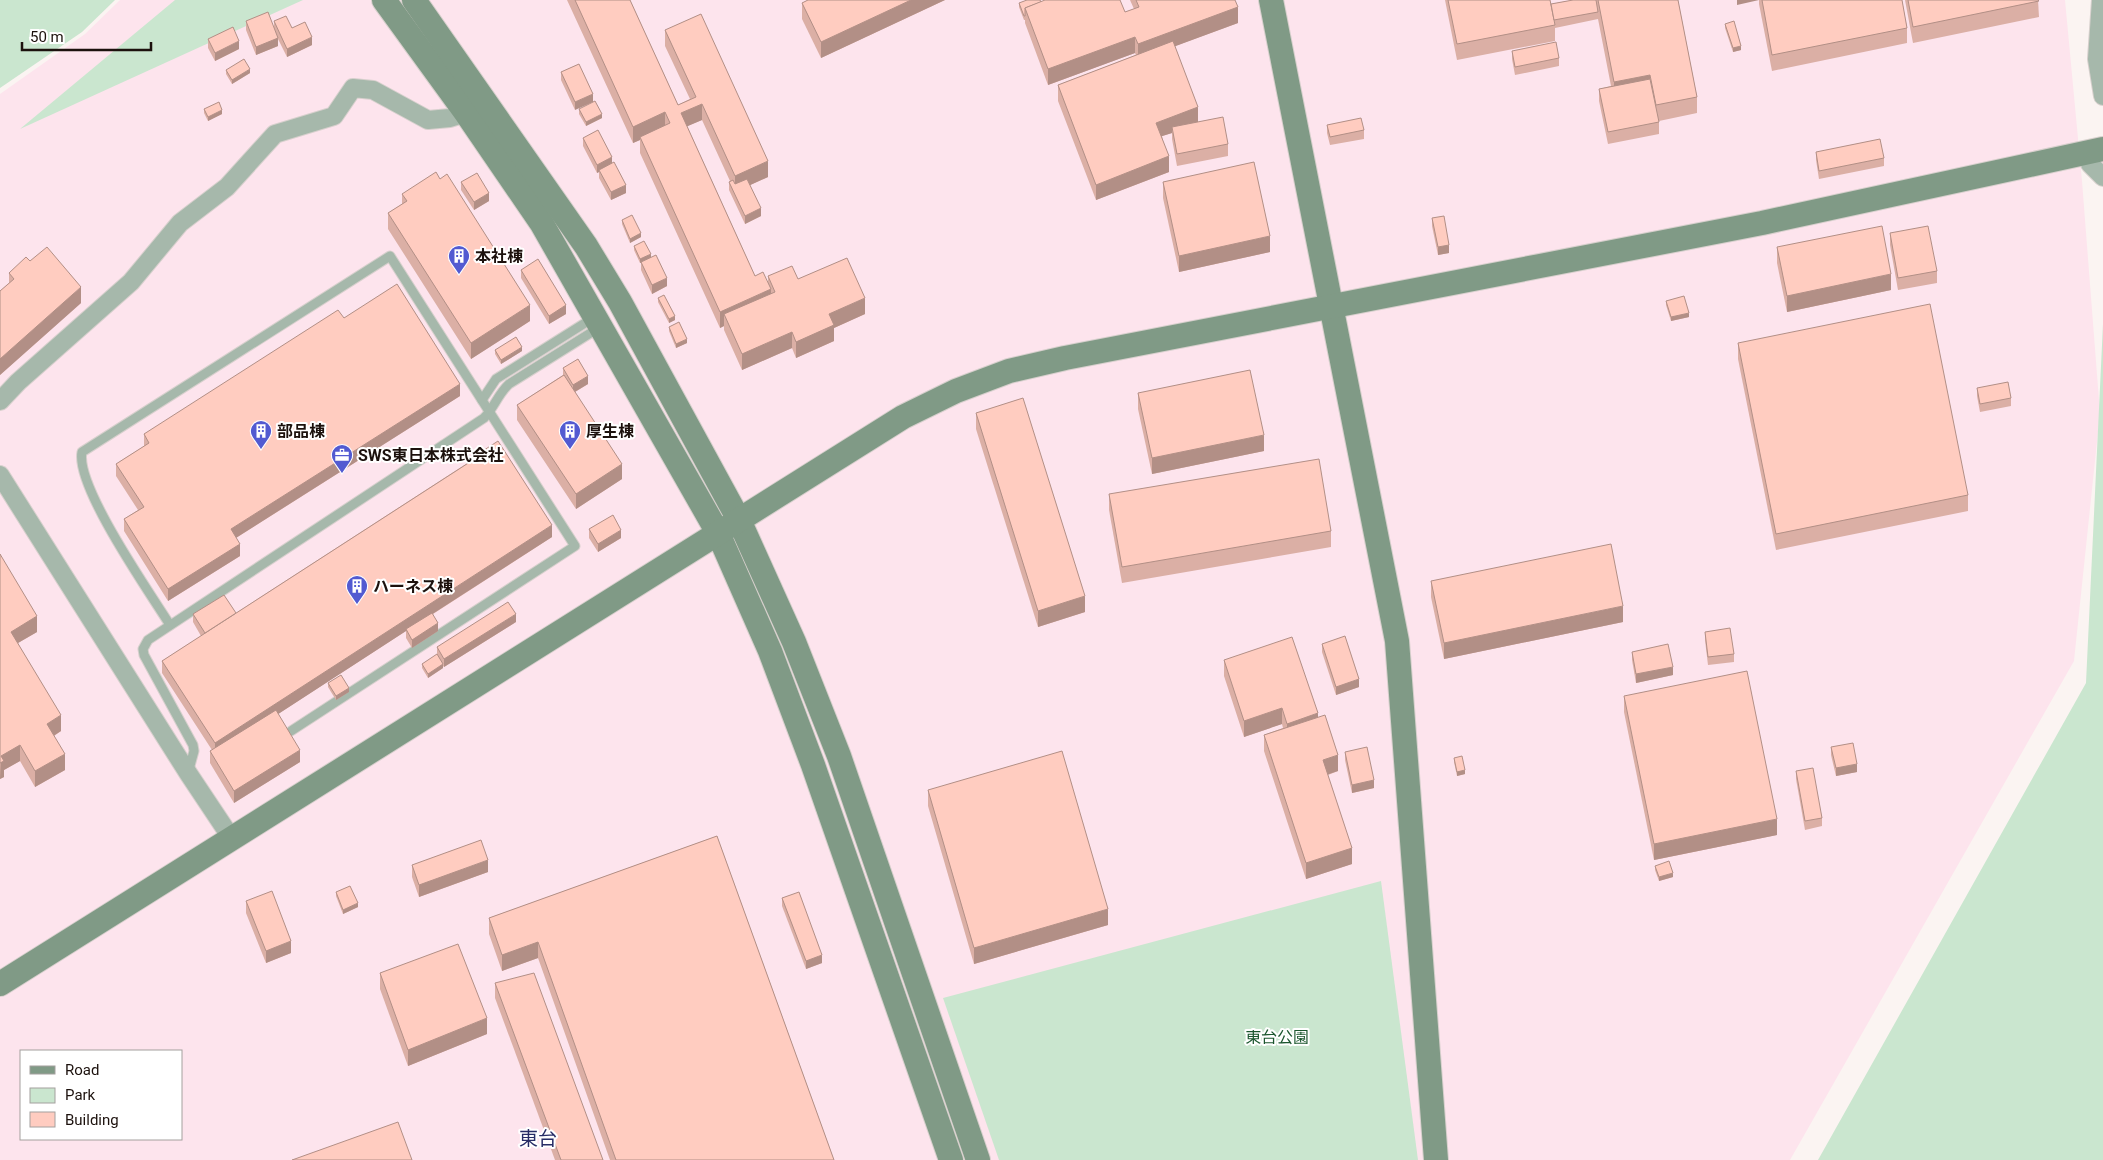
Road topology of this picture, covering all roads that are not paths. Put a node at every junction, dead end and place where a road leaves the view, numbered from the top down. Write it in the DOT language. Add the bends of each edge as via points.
graph roads {
  1 [pos="384,0"];
  2 [pos="414,0"];
  3 [pos="1271,0"];
  4 [pos="2100,0"];
  5 [pos="2103,96"];
  6 [pos="466,113"];
  7 [pos="2096,151"];
  8 [pos="2103,177"];
  9 [pos="1331,306"];
  10 [pos="597,322"];
  11 [pos="482,400"];
  12 [pos="0,401"];
  13 [pos="490,412"];
  14 [pos="0,475"];
  15 [pos="739,520"];
  16 [pos="718,533"];
  17 [pos="170,626"];
  18 [pos="291,731"];
  19 [pos="188,773"];
  20 [pos="232,839"];
  21 [pos="0,984"];
  22 [pos="952,1160"];
  23 [pos="978,1160"];
  24 [pos="1436,1160"];
  1 -- 6 [label="street"];
  2 -- 15 [label="street" via="586,246"];
  3 -- 9 [label="street"];
  4 -- 5 [label="street" via="2097,59"];
  6 -- 10 [label="street" via="542,224"];
  6 -- 12 [label="street" via="428,120 373,90 353,88 334,116 275,134 227,187 180,223 130,282"];
  7 -- 8 [label="street" via="2090,164"];
  7 -- 9 [label="street" via="1762,223"];
  9 -- 15 [label="street" via="1009,370 903,417"];
  9 -- 24 [label="street" via="1397,641"];
  10 -- 11 [label="lane" via="496,378"];
  10 -- 13 [label="lane" via="509,384"];
  10 -- 16 [label="street"];
  11 -- 13 [label="lane"];
  11 -- 17 [label="lane" via="390,256 82,452 80,459 94,500"];
  13 -- 17 [label="lane"];
  13 -- 18 [label="lane" via="575,546"];
  14 -- 19 [label="street"];
  15 -- 16 [label="street"];
  15 -- 23 [label="street" via="794,642 839,756"];
  16 -- 20 [label="street"];
  16 -- 22 [label="street" via="770,650 810,756"];
  17 -- 19 [label="lane" via="148,640 143,649 193,745"];
  19 -- 20 [label="street"];
  20 -- 21 [label="street"];
}
